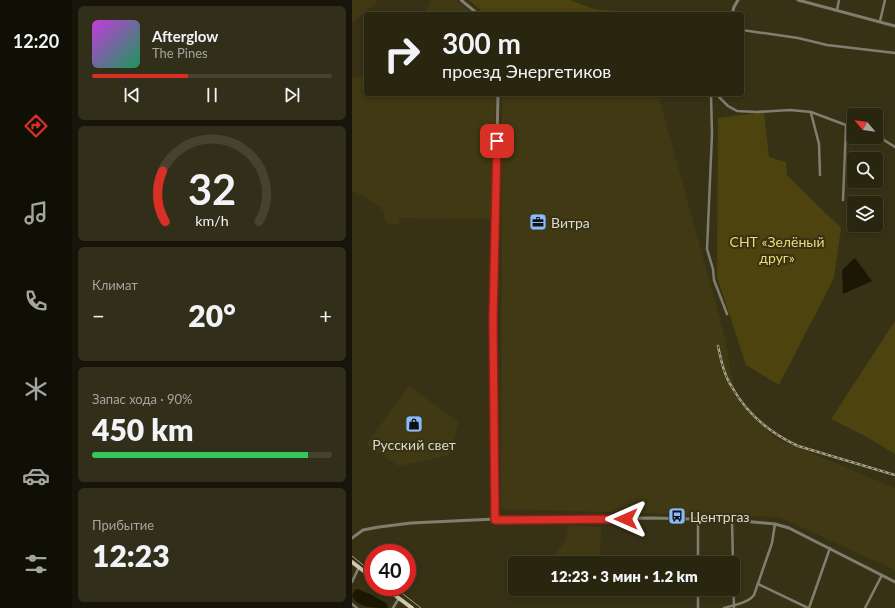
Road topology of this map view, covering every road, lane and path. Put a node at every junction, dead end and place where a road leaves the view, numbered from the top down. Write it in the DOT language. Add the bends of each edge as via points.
graph roads {
  1 [pos="461,0"];
  2 [pos="738,0"];
  3 [pos="798,0"];
  4 [pos="839,0"];
  5 [pos="885,0"];
  6 [pos="837,10"];
  7 [pos="476,12"];
  8 [pos="733,12"];
  9 [pos="880,21"];
  10 [pos="895,26"];
  11 [pos="744,30"];
  12 [pos="895,53"];
  13 [pos="498,96"];
  14 [pos="711,96"];
  15 [pos="718,96"];
  16 [pos="811,112"];
  17 [pos="846,126"];
  18 [pos="883,139"];
  19 [pos="895,147"];
  20 [pos="820,175"];
  21 [pos="843,200"];
  22 [pos="727,314"];
  23 [pos="698,519"];
  24 [pos="495,520"];
  25 [pos="732,520"];
  26 [pos="775,524"];
  27 [pos="352,538"];
  28 [pos="830,548"];
  29 [pos="698,556"];
  30 [pos="733,556"];
  31 [pos="352,562"];
  32 [pos="359,568"];
  33 [pos="364,572"];
  34 [pos="882,575"];
  35 [pos="352,582"];
  36 [pos="895,582"];
  37 [pos="758,584"];
  38 [pos="396,596"];
  39 [pos="698,596"];
  40 [pos="734,596"];
  41 [pos="399,598"];
  42 [pos="352,604"];
  43 [pos="734,607"];
  44 [pos="357,608"];
  45 [pos="393,608"];
  46 [pos="412,608"];
  47 [pos="698,608"];
  48 [pos="724,608"];
  49 [pos="808,608"];
  50 [pos="865,608"];
  1 -- 7 [label="street"];
  2 -- 8 [label="street"];
  3 -- 6 [label="street"];
  4 -- 6 [label="street"];
  5 -- 9 [label="street"];
  6 -- 9 [label="street"];
  9 -- 10 [label="street"];
  11 -- 12 [label="street"];
  13 -- 24 [label="street" via="493,320"];
  14 -- 22 [label="street" via="707,249 714,280"];
  15 -- 16 [label="street" via="737,111"];
  16 -- 17 [label="street"];
  16 -- 20 [label="street" via="819,144"];
  17 -- 21 [label="street"];
  18 -- 19 [label="street"];
  23 -- 24 [label="street"];
  23 -- 25 [label="street"];
  23 -- 29 [label="street"];
  24 -- 27 [label="street" via="411,523 379,527 363,530"];
  25 -- 26 [label="street"];
  25 -- 30 [label="street"];
  26 -- 28 [label="street"];
  26 -- 37 [label="street" via="772,544"];
  28 -- 34 [label="street"];
  28 -- 49 [label="street"];
  31 -- 32 [label="main road"];
  32 -- 33 [label="main road"];
  32 -- 35 [label="street"];
  34 -- 36 [label="street"];
  34 -- 50 [label="street"];
  37 -- 43 [label="street" via="752,598"];
  37 -- 49 [label="street"];
  38 -- 41 [label="main road"];
  39 -- 47 [label="street"];
  40 -- 43 [label="street"];
  41 -- 45 [label="street"];
  41 -- 46 [label="main road"];
  42 -- 44 [label="street"];
  43 -- 48 [label="street"];
}
